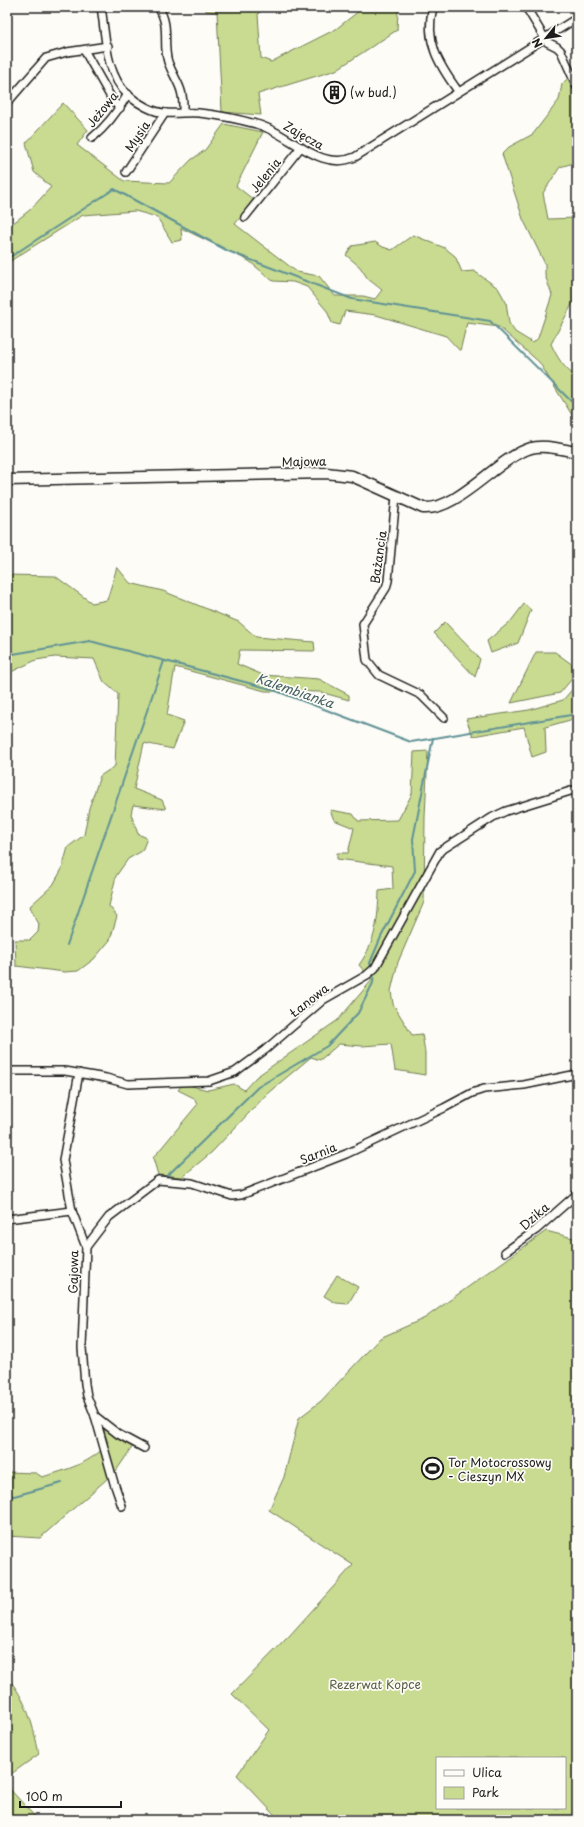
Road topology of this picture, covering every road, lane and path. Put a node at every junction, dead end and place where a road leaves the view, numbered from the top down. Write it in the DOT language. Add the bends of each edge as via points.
graph roads {
  1 [pos="101,7"];
  2 [pos="158,7"];
  3 [pos="433,7"];
  4 [pos="526,7"];
  5 [pos="577,18"];
  6 [pos="545,38"];
  7 [pos="108,46"];
  8 [pos="84,50"];
  9 [pos="577,87"];
  10 [pos="458,91"];
  11 [pos="128,94"];
  12 [pos="7,103"];
  13 [pos="120,108"];
  14 [pos="183,112"];
  15 [pos="165,113"];
  16 [pos="92,138"];
  17 [pos="301,147"];
  18 [pos="126,172"];
  19 [pos="245,217"];
  20 [pos="577,452"];
  21 [pos="7,480"];
  22 [pos="396,496"];
  23 [pos="444,718"];
  24 [pos="577,790"];
  25 [pos="7,1071"];
  26 [pos="79,1072"];
  27 [pos="577,1074"];
  28 [pos="577,1194"];
  29 [pos="72,1211"];
  30 [pos="7,1219"];
  31 [pos="86,1247"];
  32 [pos="505,1252"];
  33 [pos="95,1416"];
  34 [pos="144,1448"];
  35 [pos="122,1506"];
  1 -- 7 [label="street, Zajęcza"];
  2 -- 14 [label="street" via="164,16 168,61 182,91"];
  3 -- 10 [label="street" via="430,25 436,54 440,66"];
  4 -- 6 [label="street"];
  5 -- 6 [label="street, Zajęcza"];
  6 -- 9 [label="street" via="561,52"];
  6 -- 10 [label="street, Zajęcza"];
  7 -- 8 [label="street"];
  7 -- 11 [label="street, Zajęcza" via="109,60 115,77"];
  8 -- 12 [label="street" via="46,58"];
  8 -- 13 [label="street" via="113,101"];
  10 -- 17 [label="street, Zajęcza" via="355,157 344,161 327,160"];
  11 -- 13 [label="street, Jeżowa"];
  11 -- 15 [label="street, Zajęcza" via="144,105"];
  13 -- 16 [label="street, Jeżowa"];
  14 -- 15 [label="street, Zajęcza"];
  14 -- 17 [label="street, Zajęcza" via="256,124 272,129"];
  15 -- 18 [label="street, Mysia"];
  17 -- 19 [label="street, Jelenia"];
  20 -- 22 [label="street, Majowa" via="540,447 524,451 459,495 431,509"];
  21 -- 22 [label="street, Majowa" via="326,473 352,476"];
  22 -- 23 [label="street, Bażancia" via="388,581 364,624 367,660 379,675 421,695"];
  24 -- 26 [label="street, Łanowa" via="506,811 440,851 375,968 323,1000 235,1072 209,1081 128,1084"];
  25 -- 26 [label="street, Łanowa"];
  26 -- 29 [label="street, Gajowa" via="63,1160"];
  27 -- 31 [label="street, Sarnia" via="472,1093 346,1154 241,1195 228,1195 192,1183 158,1180 109,1217"];
  28 -- 32 [label="street, Dzika" via="536,1230"];
  29 -- 30 [label="street"];
  29 -- 31 [label="street, Gajowa"];
  31 -- 33 [label="street, Gajowa" via="82,1348 87,1396"];
  33 -- 34 [label="street" via="118,1434"];
  33 -- 35 [label="street, Gajowa"];
}
